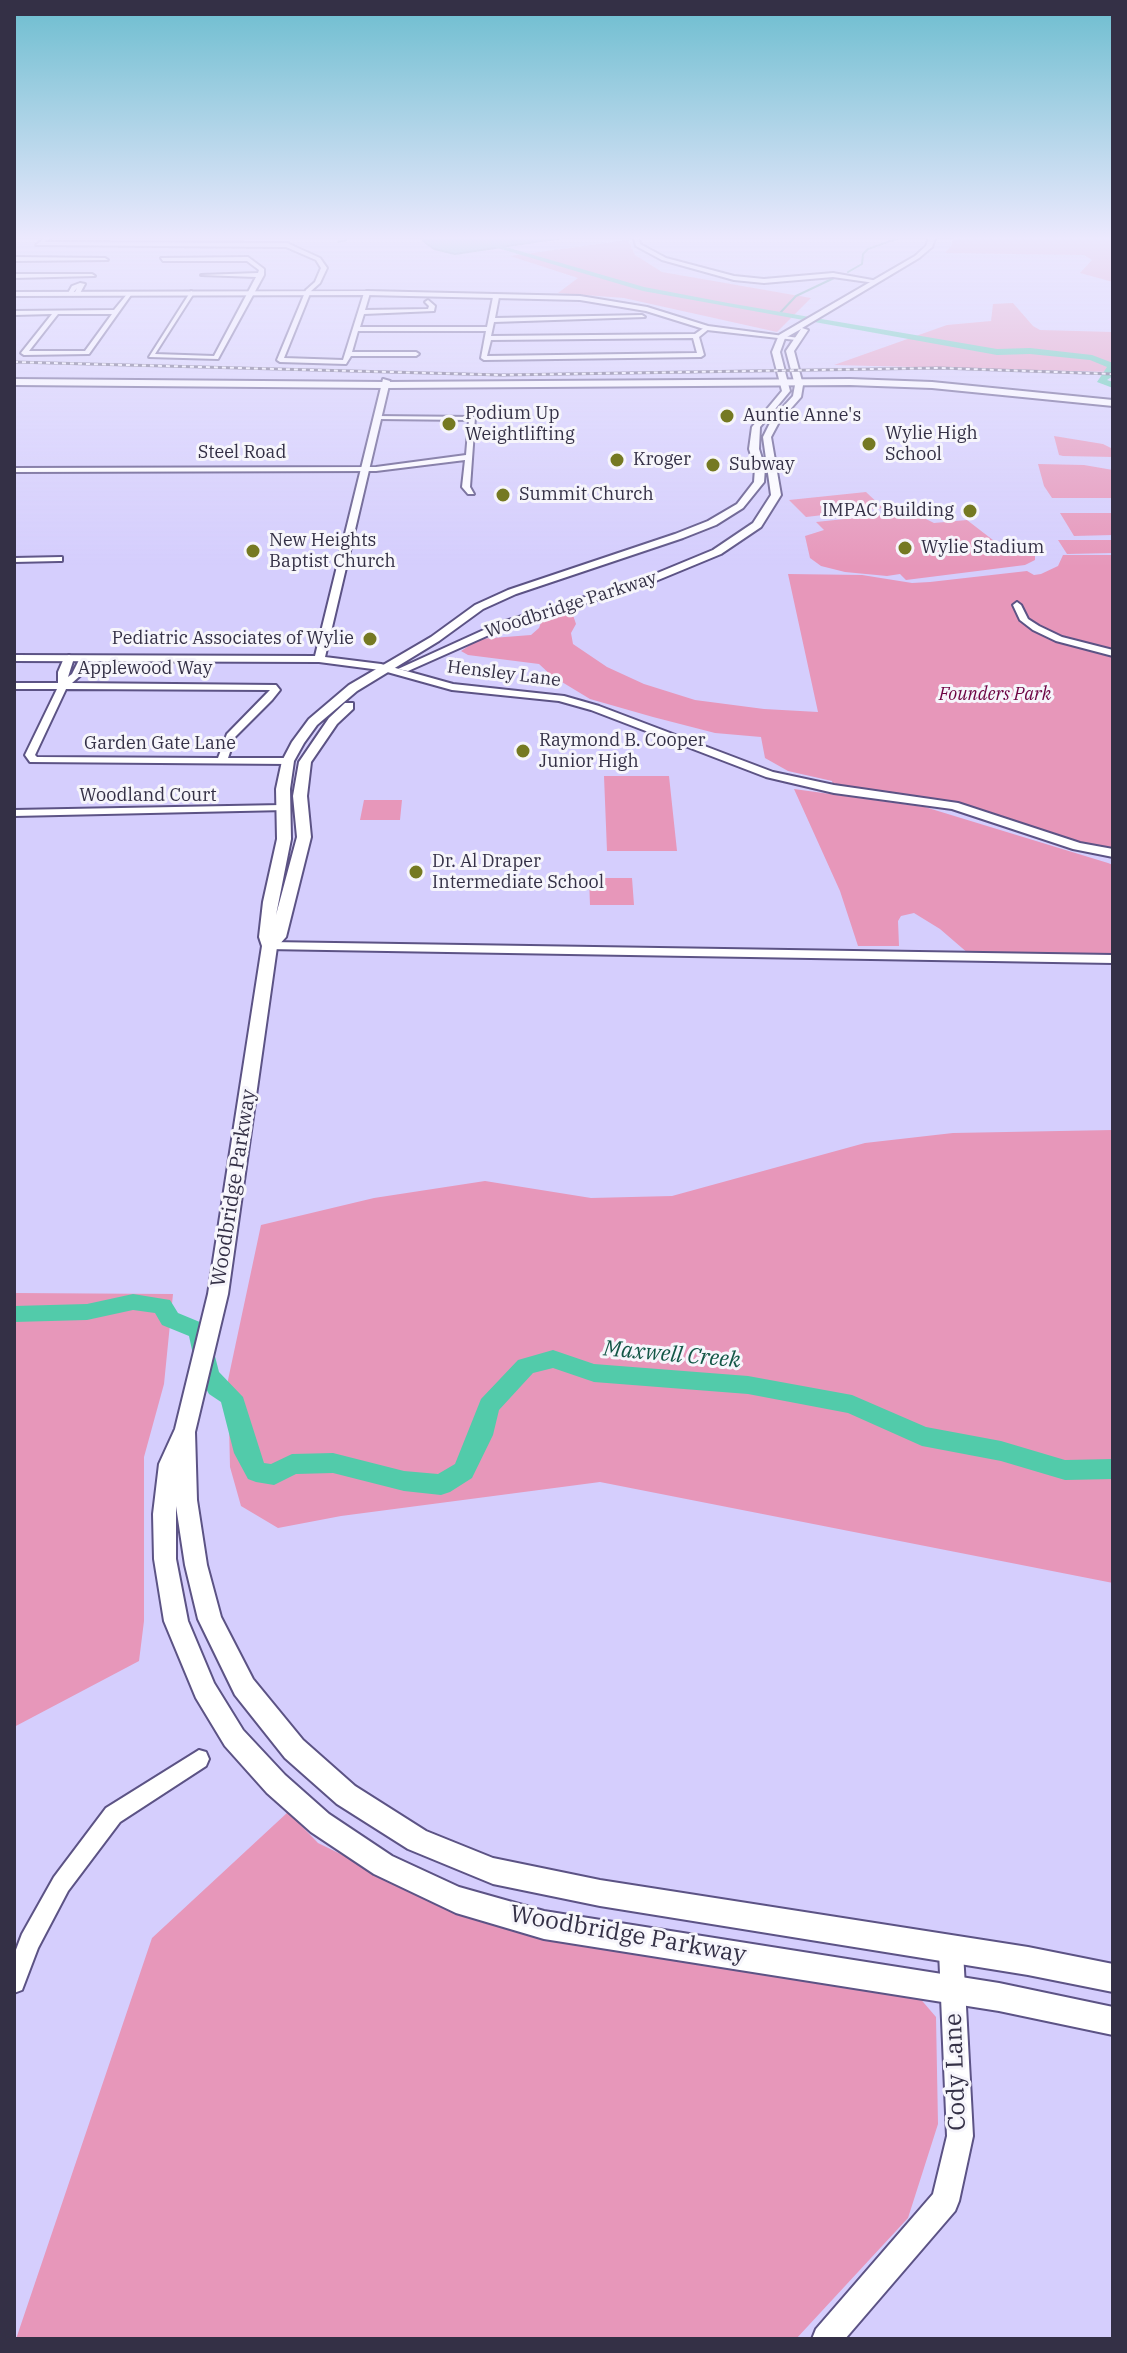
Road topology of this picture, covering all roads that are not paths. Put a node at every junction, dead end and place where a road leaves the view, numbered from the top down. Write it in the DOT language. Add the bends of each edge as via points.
graph roads {
  1 [pos="28,348"];
  2 [pos="89,348"];
  3 [pos="156,348"];
  4 [pos="221,348"];
  5 [pos="285,348"];
  6 [pos="350,348"];
  7 [pos="486,348"];
  8 [pos="699,348"];
  9 [pos="778,348"];
  10 [pos="792,348"];
  11 [pos="416,354"];
  12 [pos="347,358"];
  13 [pos="17,380"];
  14 [pos="325,380"];
  15 [pos="798,380"];
  16 [pos="785,381"];
  17 [pos="282,383"];
  18 [pos="386,383"];
  19 [pos="1113,401"];
  20 [pos="773,407"];
  21 [pos="787,409"];
  22 [pos="377,417"];
  23 [pos="754,437"];
  24 [pos="767,437"];
  25 [pos="470,457"];
  26 [pos="760,468"];
  27 [pos="364,469"];
  28 [pos="773,469"];
  29 [pos="14,470"];
  30 [pos="471,492"];
  31 [pos="745,517"];
  32 [pos="649,547"];
  33 [pos="662,552"];
  34 [pos="676,558"];
  35 [pos="59,559"];
  36 [pos="14,560"];
  37 [pos="689,564"];
  38 [pos="1017,605"];
  39 [pos="1113,653"];
  40 [pos="14,658"];
  41 [pos="69,658"];
  42 [pos="84,658"];
  43 [pos="319,659"];
  44 [pos="392,670"];
  45 [pos="14,686"];
  46 [pos="63,686"];
  47 [pos="222,760"];
  48 [pos="288,761"];
  49 [pos="305,762"];
  50 [pos="14,813"];
  51 [pos="283,814"];
  52 [pos="302,819"];
  53 [pos="1113,853"];
  54 [pos="270,946"];
  55 [pos="1113,959"];
  56 [pos="186,1429"];
  57 [pos="199,1759"];
  58 [pos="951,1951"];
  59 [pos="1113,1978"];
  60 [pos="14,1982"];
  61 [pos="953,1990"];
  62 [pos="1113,2021"];
  63 [pos="826,2339"];
  1 -- 2 [label="street" via="24,353 85,354"];
  3 -- 4 [label="street" via="151,356 216,358"];
  5 -- 12 [label="street" via="280,360"];
  6 -- 12 [label="street"];
  7 -- 8 [label="street" via="484,358 701,355"];
  9 -- 16 [label="main road"];
  10 -- 15 [label="main road" via="789,355"];
  11 -- 12 [label="street"];
  13 -- 14 [label="main road"];
  13 -- 17 [label="main road"];
  14 -- 17 [label="main road"];
  14 -- 18 [label="main road"];
  15 -- 16 [label="main road"];
  15 -- 19 [label="main road"];
  15 -- 21 [label="main road" via="797,397"];
  16 -- 18 [label="main road"];
  16 -- 20 [label="main road" via="784,394"];
  17 -- 18 [label="main road"];
  18 -- 22 [label="street"];
  20 -- 21 [label="main road"];
  20 -- 23 [label="main road"];
  21 -- 24 [label="main road"];
  22 -- 25 [label="street" via="473,418"];
  22 -- 27 [label="street"];
  23 -- 24 [label="main road"];
  23 -- 26 [label="main road"];
  24 -- 28 [label="main road"];
  25 -- 27 [label="street, Steel Road"];
  25 -- 30 [label="street" via="466,487"];
  26 -- 28 [label="main road"];
  26 -- 31 [label="main road, Woodbridge Parkway"];
  27 -- 29 [label="street, Steel Road"];
  27 -- 43 [label="street"];
  28 -- 31 [label="main road" via="776,495"];
  31 -- 32 [label="main road, Woodbridge Parkway"];
  31 -- 37 [label="main road, Woodbridge Parkway" via="735,542"];
  32 -- 33 [label="main road"];
  32 -- 44 [label="main road, Woodbridge Parkway" via="490,602"];
  34 -- 37 [label="main road"];
  35 -- 36 [label="street"];
  37 -- 44 [label="main road, Woodbridge Parkway" via="503,625"];
  38 -- 39 [label="street" via="1024,620 1036,628"];
  40 -- 41 [label="street, Hensley Lane"];
  41 -- 42 [label="street, Hensley Lane"];
  41 -- 46 [label="street"];
  42 -- 43 [label="street, Hensley Lane"];
  42 -- 46 [label="street"];
  43 -- 44 [label="street, Hensley Lane"];
  44 -- 48 [label="main road, Woodbridge Parkway" via="353,688 313,722"];
  44 -- 49 [label="main road, Woodbridge Parkway" via="333,721"];
  44 -- 53 [label="street, Hensley Lane" via="452,687 577,702 770,775 954,806"];
  45 -- 46 [label="street, Applewood Way"];
  46 -- 47 [label="street, Garden Gate Lane" via="31,759"];
  46 -- 47 [label="street, Applewood Way" via="275,688 230,736"];
  47 -- 48 [label="street, Garden Gate Lane"];
  48 -- 49 [label="main road"];
  48 -- 51 [label="main road, Woodbridge Parkway"];
  49 -- 52 [label="main road, Woodbridge Parkway"];
  50 -- 51 [label="street, Woodland Court"];
  51 -- 52 [label="main road"];
  51 -- 54 [label="main road, Woodbridge Parkway" via="284,839 270,902"];
  52 -- 54 [label="main road, Woodbridge Parkway" via="304,837 293,885 278,937"];
  54 -- 55 [label="street"];
  54 -- 56 [label="main road, Woodbridge Parkway" via="218,1294"];
  56 -- 58 [label="main road, Woodbridge Parkway" via="186,1500 210,1619 244,1687 294,1749 346,1795 417,1840 493,1871"];
  56 -- 61 [label="main road, Woodbridge Parkway" via="170,1464 164,1514 165,1559 176,1621 205,1690 234,1738 320,1823 383,1865 456,1900 544,1925"];
  57 -- 60 [label="street" via="113,1815 61,1884"];
  58 -- 59 [label="main road, Woodbridge Parkway"];
  58 -- 61 [label="street, Cody Lane"];
  61 -- 62 [label="main road, Woodbridge Parkway"];
  61 -- 63 [label="street, Cody Lane" via="960,2136 945,2201"];
}
